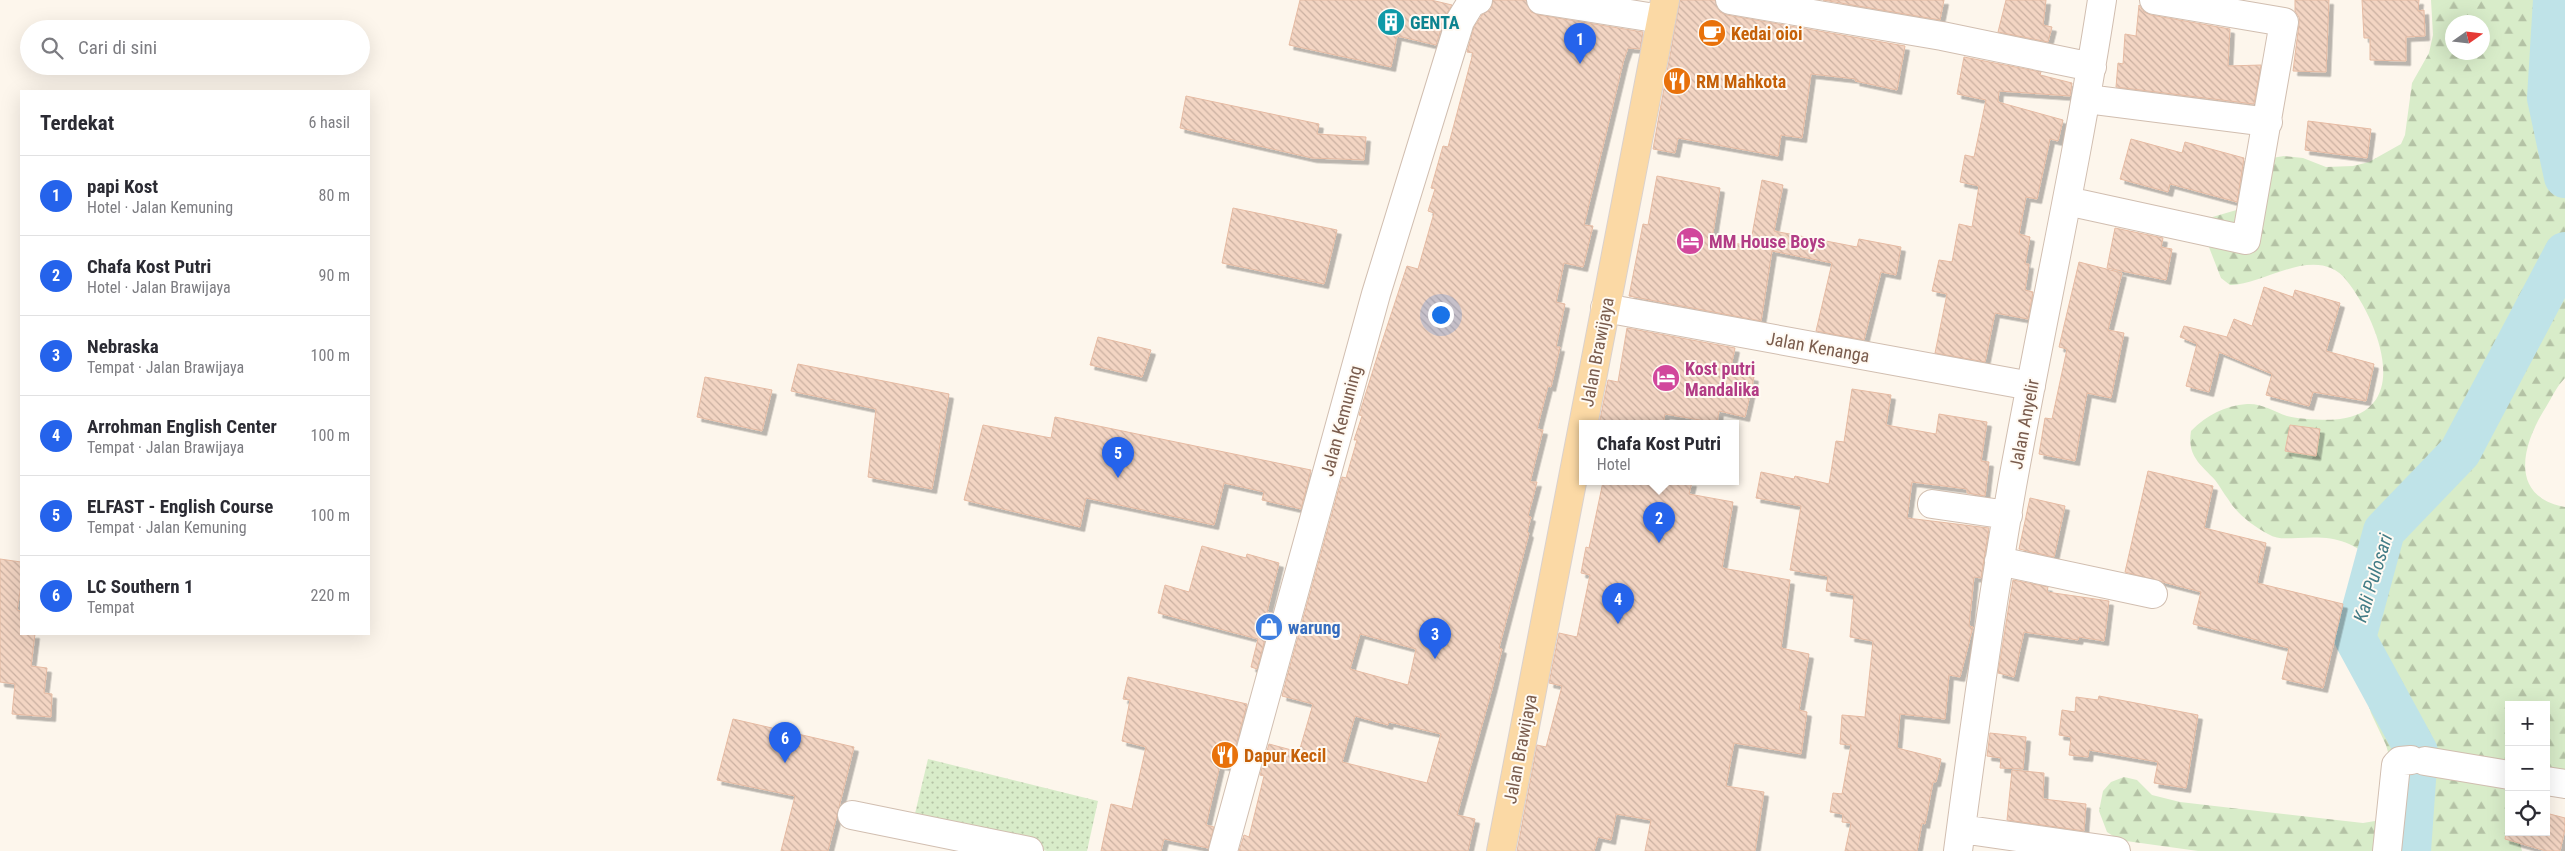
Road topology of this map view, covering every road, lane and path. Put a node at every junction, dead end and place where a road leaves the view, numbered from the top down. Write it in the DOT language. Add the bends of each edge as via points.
graph roads {
  1 [pos="1478,0"];
  2 [pos="1541,0"];
  3 [pos="1730,0"];
  4 [pos="2102,0"];
  5 [pos="2154,0"];
  6 [pos="1663,10"];
  7 [pos="2092,67"];
  8 [pos="2086,98"];
  9 [pos="2268,122"];
  10 [pos="2067,201"];
  11 [pos="1605,308"];
  12 [pos="2031,386"];
  13 [pos="1584,420"];
  14 [pos="1579,444"];
  15 [pos="1932,504"];
  16 [pos="2008,515"];
  17 [pos="1999,561"];
  18 [pos="2153,594"];
  19 [pos="2505,774"];
  20 [pos="2550,782"];
  21 [pos="2565,784"];
  22 [pos="852,815"];
  23 [pos="1959,840"];
  24 [pos="1029,851"];
  25 [pos="1223,851"];
  26 [pos="1501,851"];
  27 [pos="2116,851"];
  28 [pos="2387,851"];
  1 -- 25 [label="street, Jalan Kemuning" via="1471,3 1460,21 1376,294"];
  2 -- 6 [label="street"];
  3 -- 7 [label="street" via="1942,36"];
  4 -- 7 [label="street, Jalan Anyelir"];
  5 -- 9 [label="street" via="2284,22"];
  6 -- 11 [label="main road, Jalan Brawijaya"];
  7 -- 8 [label="street, Jalan Anyelir"];
  8 -- 9 [label="street"];
  8 -- 10 [label="street, Jalan Anyelir"];
  9 -- 10 [label="street" via="2246,240"];
  10 -- 12 [label="street, Jalan Anyelir"];
  11 -- 12 [label="street, Jalan Kenanga"];
  11 -- 13 [label="main road, Jalan Brawijaya"];
  12 -- 16 [label="street, Jalan Anyelir"];
  14 -- 26 [label="main road, Jalan Brawijaya"];
  15 -- 16 [label="street"];
  16 -- 17 [label="street, Jalan Anyelir"];
  17 -- 18 [label="street"];
  17 -- 23 [label="street, Jalan Anyelir"];
  19 -- 28 [label="street" via="2400,761 2396,765"];
  20 -- 21 [label="street"];
  22 -- 24 [label="street"];
  23 -- 27 [label="street"];
}
